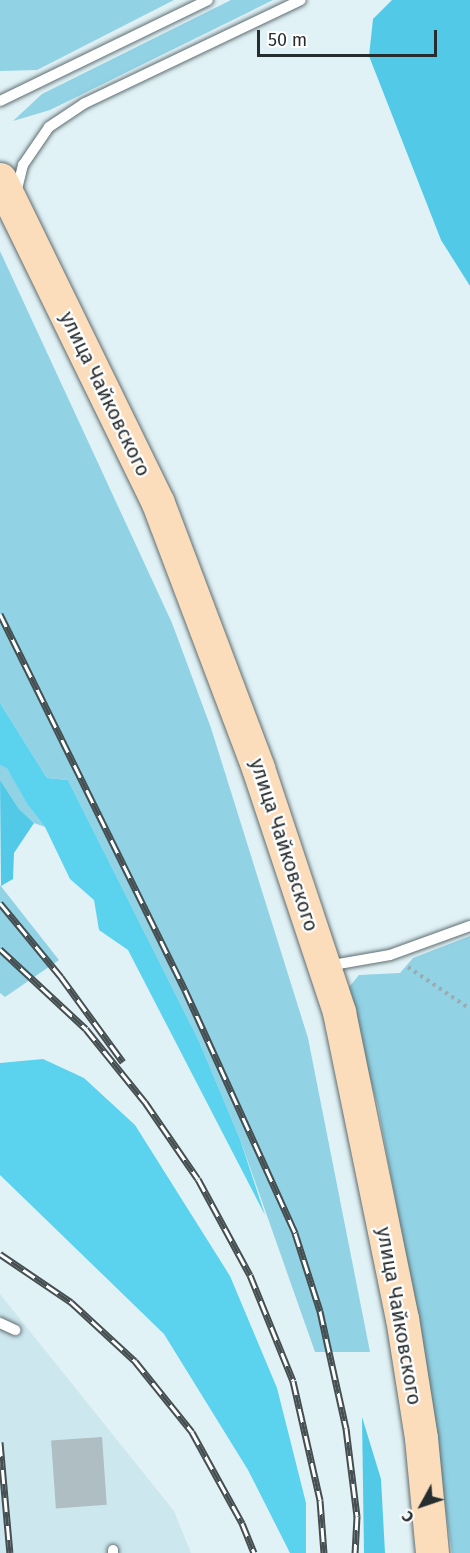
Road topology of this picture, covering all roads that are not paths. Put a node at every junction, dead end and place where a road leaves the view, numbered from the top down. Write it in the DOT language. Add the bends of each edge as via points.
graph roads {
  1 [pos="208,0"];
  2 [pos="301,0"];
  3 [pos="0,101"];
  4 [pos="7,192"];
  5 [pos="470,926"];
  6 [pos="324,967"];
  7 [pos="0,1323"];
  8 [pos="15,1330"];
  9 [pos="432,1553"];
  1 -- 3 [label="lane"];
  2 -- 4 [label="lane" via="86,103 49,127"];
  4 -- 6 [label="main road, улица Чайковского" via="158,502 258,768"];
  5 -- 6 [label="lane" via="390,955"];
  6 -- 9 [label="main road, улица Чайковского" via="339,1012 402,1318 421,1437"];
  7 -- 8 [label="lane"];
}
